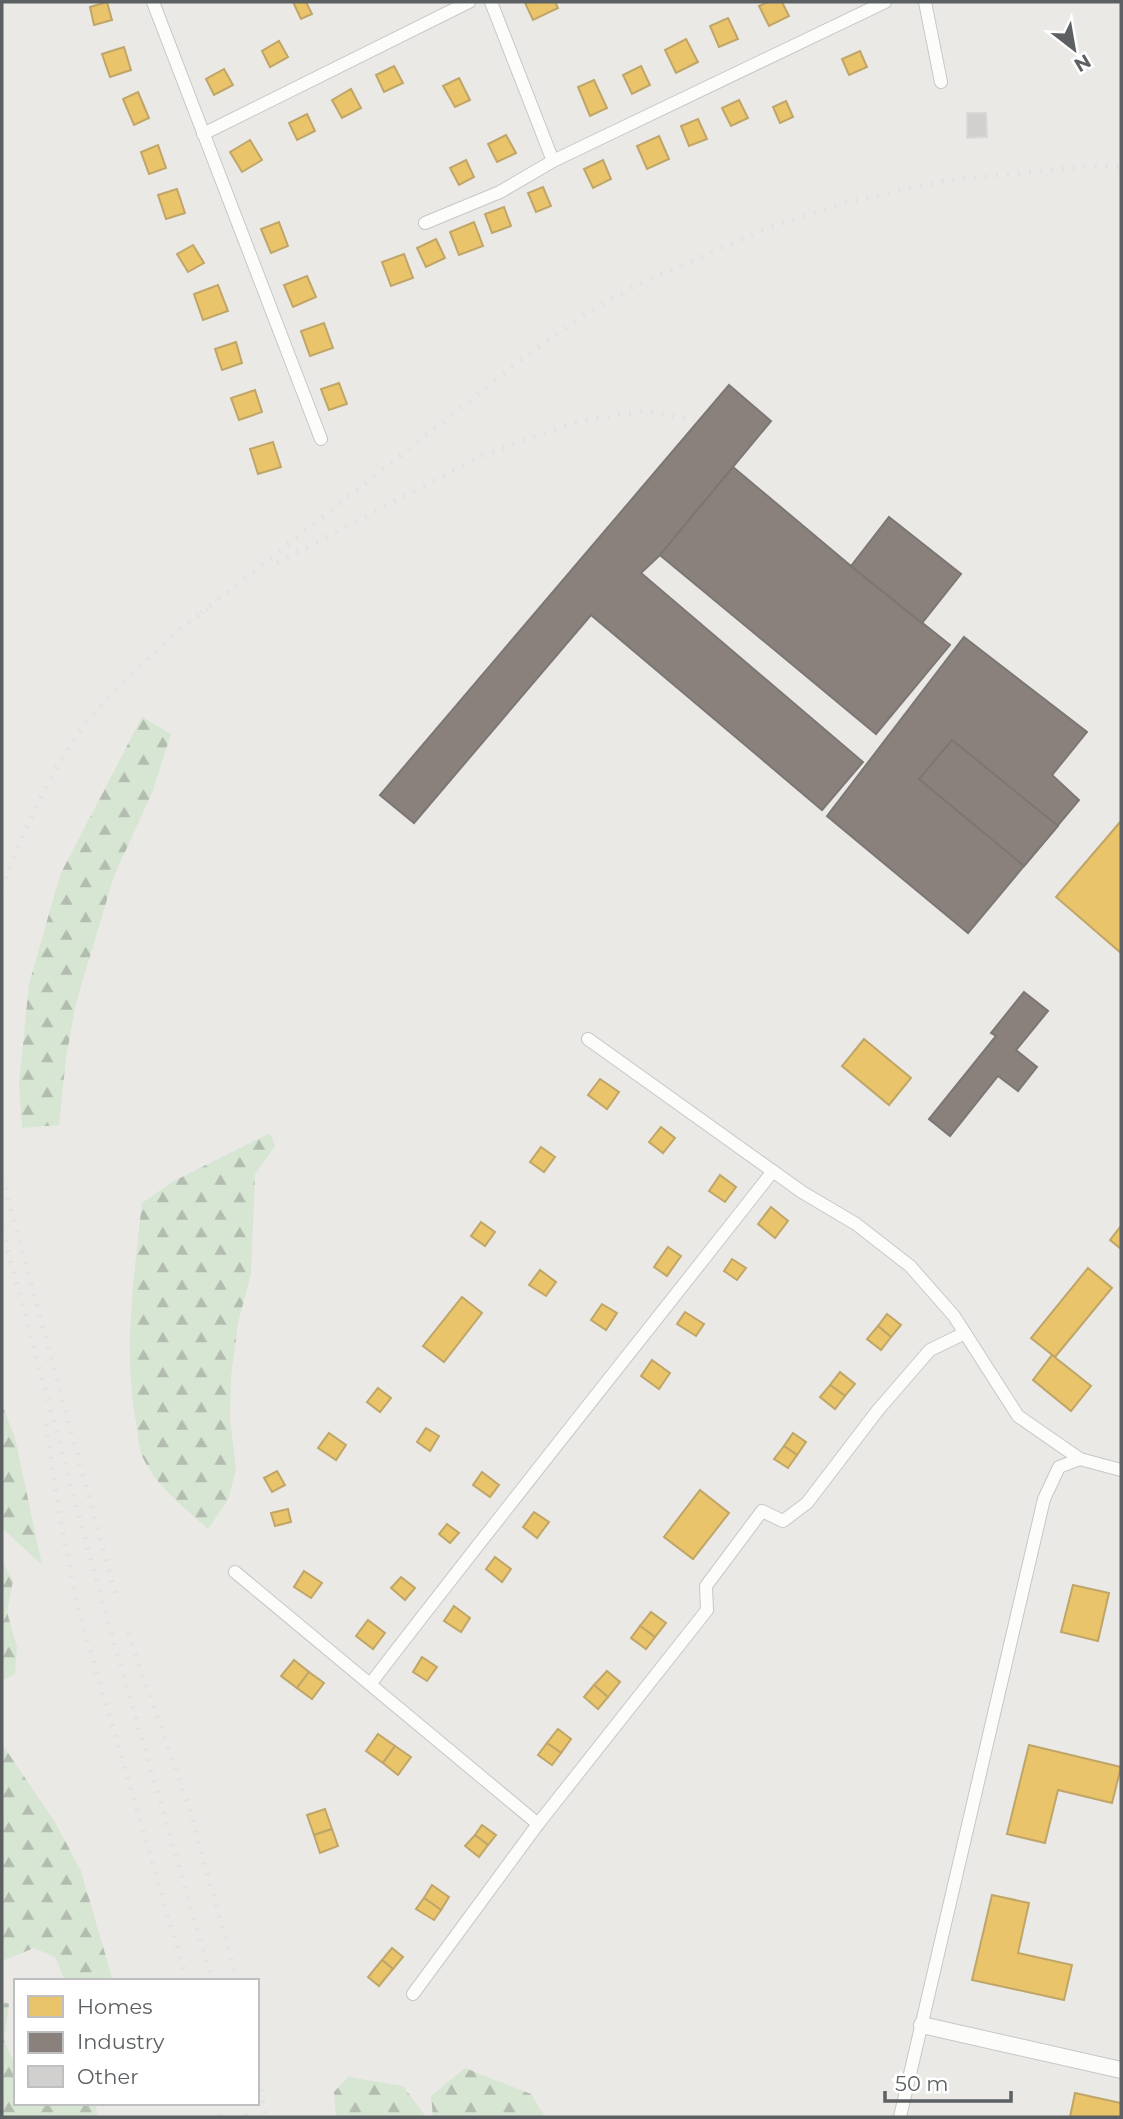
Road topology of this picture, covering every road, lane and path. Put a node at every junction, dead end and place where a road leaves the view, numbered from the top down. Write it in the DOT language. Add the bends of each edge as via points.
graph roads {
  1 [pos="153,2"];
  2 [pos="469,2"];
  3 [pos="491,2"];
  4 [pos="885,2"];
  5 [pos="925,2"];
  6 [pos="941,82"];
  7 [pos="203,134"];
  8 [pos="554,161"];
  9 [pos="425,223"];
  10 [pos="321,439"];
  11 [pos="588,1039"];
  12 [pos="773,1171"];
  13 [pos="965,1333"];
  14 [pos="1080,1460"];
  15 [pos="1121,1470"];
  16 [pos="234,1572"];
  17 [pos="371,1683"];
  18 [pos="538,1824"];
  19 [pos="413,1994"];
  20 [pos="922,2025"];
  21 [pos="1121,2070"];
  22 [pos="900,2117"];
  1 -- 7 [label="street"];
  2 -- 7 [label="street"];
  3 -- 8 [label="street"];
  4 -- 8 [label="street"];
  5 -- 6 [label="street"];
  7 -- 10 [label="street"];
  8 -- 9 [label="street" via="500,192"];
  11 -- 12 [label="street"];
  12 -- 13 [label="street" via="856,1224 910,1266"];
  12 -- 17 [label="street"];
  13 -- 14 [label="street" via="1018,1416"];
  13 -- 18 [label="street" via="930,1350 807,1503 783,1521 762,1511 706,1586 708,1610"];
  14 -- 15 [label="street"];
  14 -- 20 [label="street" via="1059,1467 1044,1499"];
  16 -- 17 [label="street"];
  17 -- 18 [label="street"];
  18 -- 19 [label="street"];
  20 -- 21 [label="street"];
  20 -- 22 [label="street"];
}
